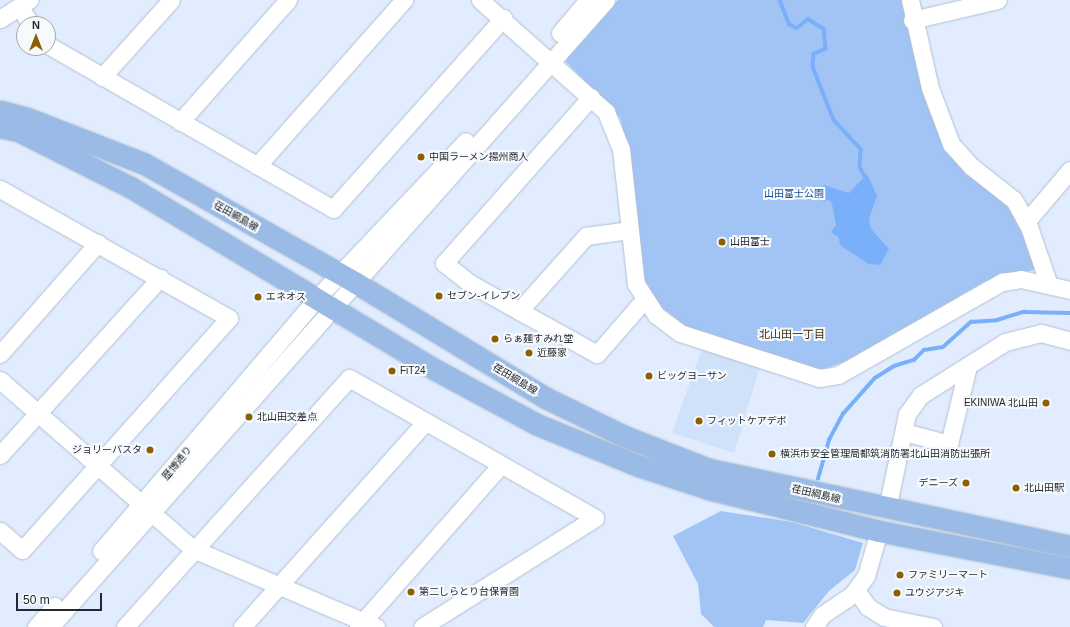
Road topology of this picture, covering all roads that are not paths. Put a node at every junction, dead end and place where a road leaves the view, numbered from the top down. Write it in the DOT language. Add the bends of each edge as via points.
graph roads {
  1 [pos="171,0"];
  2 [pos="288,0"];
  3 [pos="404,0"];
  4 [pos="480,0"];
  5 [pos="588,0"];
  6 [pos="606,0"];
  7 [pos="910,0"];
  8 [pos="998,0"];
  9 [pos="24,3"];
  10 [pos="28,16"];
  11 [pos="503,18"];
  12 [pos="0,19"];
  13 [pos="912,20"];
  14 [pos="56,50"];
  15 [pos="547,58"];
  16 [pos="102,77"];
  17 [pos="591,98"];
  18 [pos="0,111"];
  19 [pos="180,122"];
  20 [pos="0,127"];
  21 [pos="257,166"];
  22 [pos="1070,170"];
  23 [pos="0,189"];
  24 [pos="1026,222"];
  25 [pos="629,230"];
  26 [pos="98,243"];
  27 [pos="160,278"];
  28 [pos="348,280"];
  29 [pos="1049,285"];
  30 [pos="1070,290"];
  31 [pos="644,300"];
  32 [pos="326,303"];
  33 [pos="519,311"];
  34 [pos="1070,341"];
  35 [pos="0,354"];
  36 [pos="968,366"];
  37 [pos="0,380"];
  38 [pos="38,412"];
  39 [pos="425,422"];
  40 [pos="904,432"];
  41 [pos="0,455"];
  42 [pos="97,465"];
  43 [pos="501,465"];
  44 [pos="147,507"];
  45 [pos="888,509"];
  46 [pos="0,531"];
  47 [pos="879,531"];
  48 [pos="1070,546"];
  49 [pos="193,549"];
  50 [pos="1070,568"];
  51 [pos="281,585"];
  52 [pos="856,590"];
  53 [pos="366,625"];
  54 [pos="36,627"];
  55 [pos="50,627"];
  56 [pos="125,627"];
  57 [pos="242,627"];
  58 [pos="422,627"];
  59 [pos="814,627"];
  60 [pos="933,627"];
  1 -- 16 [label="street"];
  2 -- 19 [label="street"];
  3 -- 21 [label="street"];
  4 -- 11 [label="street"];
  5 -- 15 [label="street"];
  6 -- 15 [label="street"];
  7 -- 13 [label="street"];
  8 -- 13 [label="street"];
  9 -- 10 [label="street"];
  9 -- 12 [label="street"];
  11 -- 15 [label="street"];
  11 -- 21 [label="street" via="333,209"];
  13 -- 24 [label="street" via="930,88 951,144 972,167 1014,200"];
  14 -- 16 [label="street"];
  15 -- 17 [label="street"];
  15 -- 28 [label="street, 歴博通り"];
  16 -- 19 [label="street"];
  17 -- 25 [label="street" via="606,112 621,149"];
  17 -- 33 [label="street" via="444,263 471,284"];
  18 -- 28 [label="main road, 荏田綱島線" via="27,118 145,164"];
  19 -- 21 [label="street"];
  20 -- 32 [label="main road, 荏田綱島線" via="19,131 130,187"];
  22 -- 24 [label="street"];
  23 -- 26 [label="street"];
  24 -- 29 [label="street"];
  25 -- 31 [label="street" via="633,268"];
  25 -- 33 [label="street" via="586,236"];
  26 -- 27 [label="street"];
  26 -- 35 [label="street"];
  27 -- 38 [label="street"];
  27 -- 42 [label="street" via="229,318"];
  28 -- 32 [label="street, 歴博通り"];
  28 -- 45 [label="main road, 荏田綱島線" via="546,398 624,436 708,469"];
  29 -- 30 [label="street"];
  29 -- 31 [label="street" via="1020,279 1002,282 838,375 819,378 680,333 666,324"];
  31 -- 33 [label="street" via="597,354"];
  32 -- 44 [label="street, 歴博通り"];
  32 -- 47 [label="main road, 荏田綱島線" via="434,369 543,428 639,466 709,489"];
  34 -- 36 [label="street" via="1041,333 1005,342"];
  36 -- 40 [label="street" via="921,395 908,414"];
  36 -- 40 [label="street" via="949,444"];
  37 -- 38 [label="street"];
  38 -- 41 [label="street"];
  38 -- 42 [label="street"];
  39 -- 43 [label="street"];
  39 -- 49 [label="street" via="348,378"];
  39 -- 51 [label="street"];
  40 -- 45 [label="street"];
  42 -- 44 [label="street"];
  42 -- 46 [label="street" via="22,550"];
  43 -- 53 [label="street"];
  43 -- 58 [label="street" via="595,518"];
  44 -- 49 [label="street"];
  44 -- 54 [label="street, 歴博通り"];
  44 -- 55 [label="street, 歴博通り"];
  45 -- 48 [label="main road, 荏田綱島線"];
  47 -- 50 [label="main road, 荏田綱島線"];
  47 -- 52 [label="street" via="866,576"];
  49 -- 51 [label="street"];
  49 -- 56 [label="street"];
  51 -- 53 [label="street"];
  51 -- 57 [label="street"];
  52 -- 59 [label="street" via="822,615"];
  52 -- 60 [label="street" via="868,607 884,616"];
}
